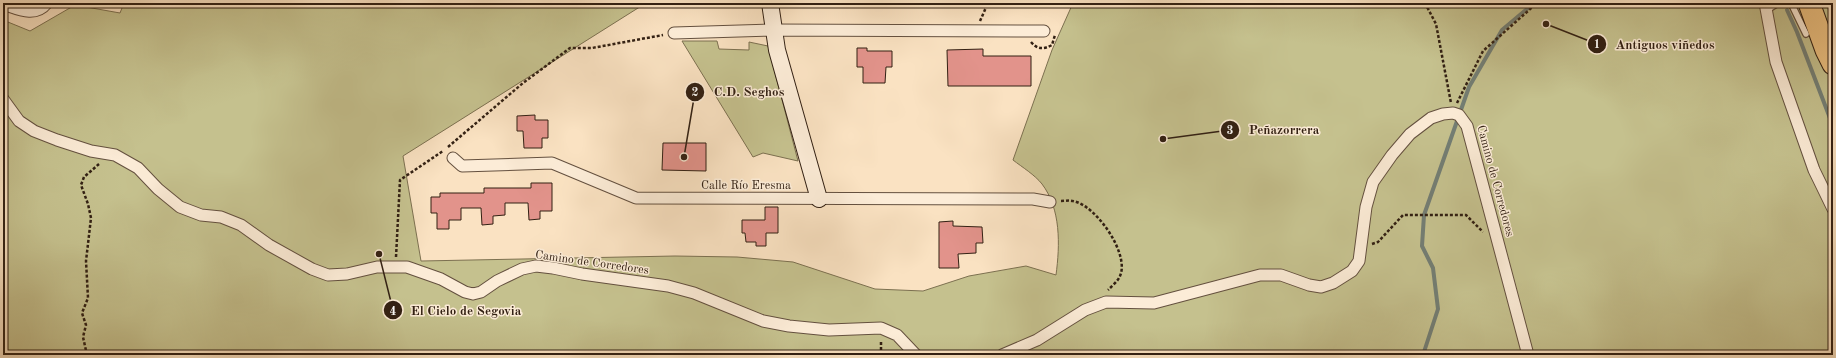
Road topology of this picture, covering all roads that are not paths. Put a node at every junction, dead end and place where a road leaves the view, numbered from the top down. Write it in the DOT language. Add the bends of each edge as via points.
graph roads {
  1 [pos="47,3"];
  2 [pos="770,3"];
  3 [pos="1778,3"];
  4 [pos="1791,3"];
  5 [pos="1809,3"];
  6 [pos="1825,3"];
  7 [pos="3,4"];
  8 [pos="1766,6"];
  9 [pos="774,30"];
  10 [pos="1044,31"];
  11 [pos="1833,31"];
  12 [pos="674,33"];
  13 [pos="1806,34"];
  14 [pos="1833,64"];
  15 [pos="3,99"];
  16 [pos="453,158"];
  17 [pos="819,199"];
  18 [pos="1050,202"];
  19 [pos="1833,209"];
  20 [pos="916,355"];
  21 [pos="1002,355"];
  22 [pos="1528,355"];
  1 -- 7 [label="street" via="40,10 31,12"];
  2 -- 9 [label="street"];
  3 -- 8 [label="lane"];
  4 -- 13 [label="lane"];
  5 -- 14 [label="highway"];
  6 -- 11 [label="highway"];
  8 -- 19 [label="street" via="1776,62 1814,170"];
  9 -- 10 [label="street"];
  9 -- 12 [label="street"];
  9 -- 17 [label="street" via="777,50"];
  15 -- 20 [label="street, Camino de Corredores" via="19,121 34,131 91,151 115,155 138,168 180,207 201,215 221,217 241,225 269,245 328,275 348,274 377,266 407,267 473,294 522,269 536,266 668,286 694,293 763,321 789,326 828,330 881,328 897,335"];
  16 -- 17 [label="street, Calle Río Eresma" via="462,166 552,163 636,198"];
  17 -- 18 [label="street, Calle Río Eresma" via="1033,199"];
  21 -- 22 [label="street, Camino de Corredores" via="1037,340 1085,310 1106,302 1154,303 1260,275 1281,275 1321,287 1333,283 1352,271 1359,261 1366,207 1373,182 1392,155 1410,134 1431,118 1453,113 1459,115 1467,126"];
}
